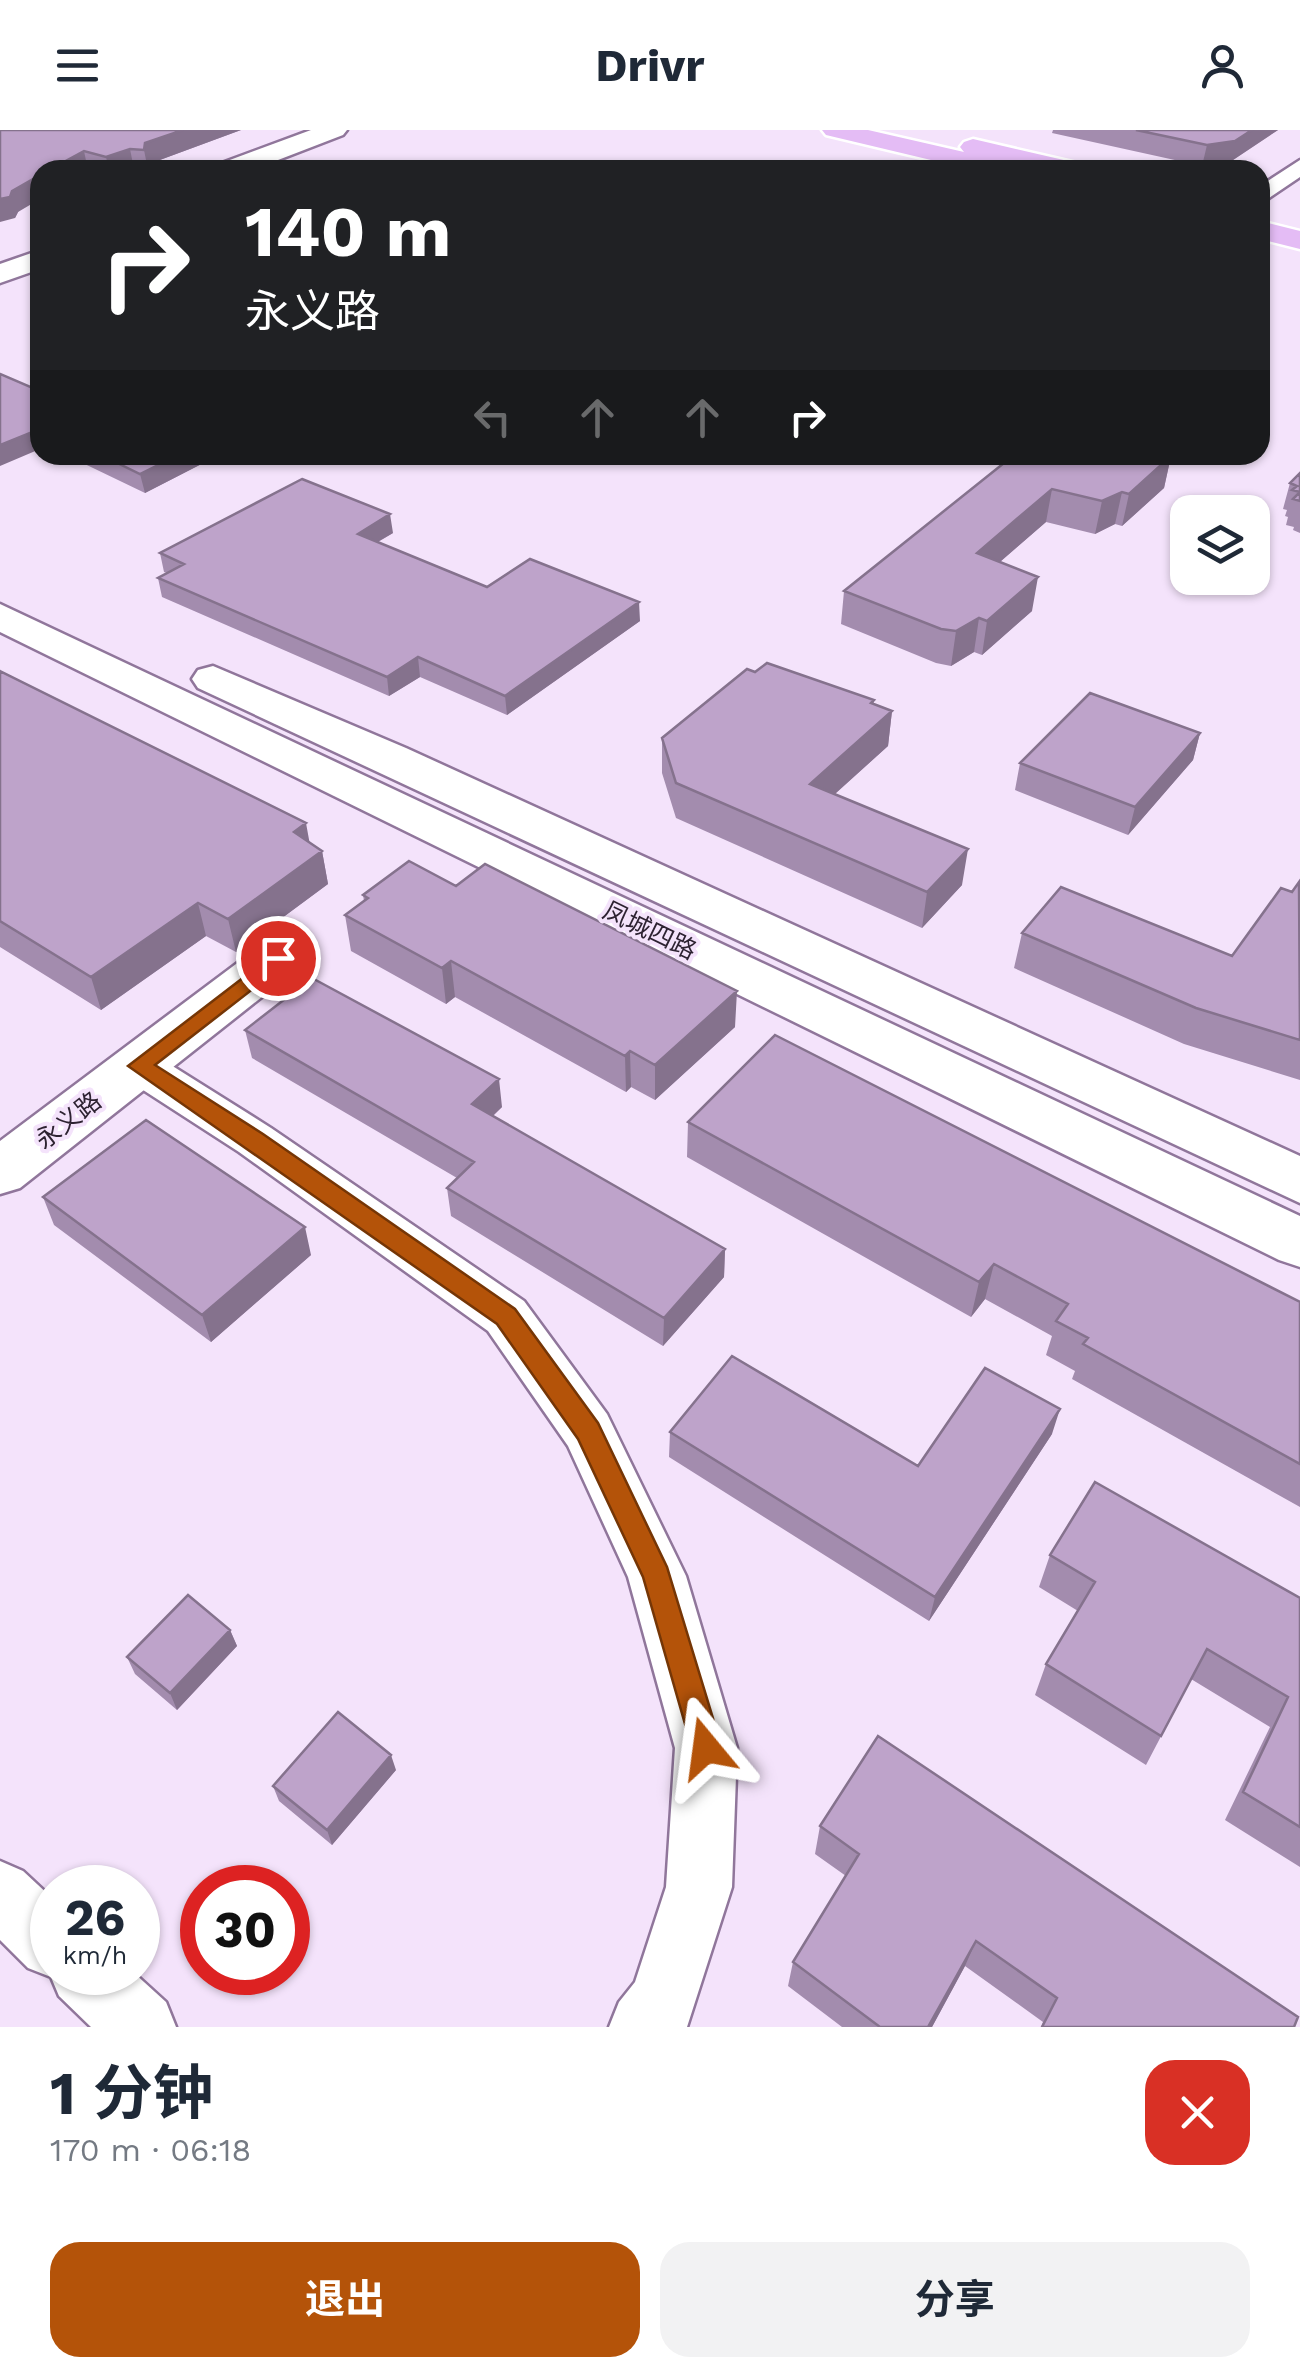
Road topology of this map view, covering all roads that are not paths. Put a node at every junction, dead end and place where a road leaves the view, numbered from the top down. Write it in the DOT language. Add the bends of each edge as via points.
graph roads {
  1 [pos="835,130"];
  2 [pos="901,130"];
  3 [pos="345,133"];
  4 [pos="260,160"];
  5 [pos="291,160"];
  6 [pos="964,160"];
  7 [pos="1029,160"];
  8 [pos="1300,166"];
  9 [pos="1270,188"];
  10 [pos="1270,216"];
  11 [pos="1300,224"];
  12 [pos="1270,232"];
  13 [pos="1300,240"];
  14 [pos="30,245"];
  15 [pos="0,256"];
  16 [pos="30,263"];
  17 [pos="0,274"];
  18 [pos="0,586"];
  19 [pos="0,616"];
  20 [pos="278,958"];
  21 [pos="139,1066"];
  22 [pos="0,1172"];
  23 [pos="1300,1180"];
  24 [pos="1300,1243"];
  25 [pos="0,1894"];
  26 [pos="30,1923"];
  27 [pos="107,1995"];
  28 [pos="141,2027"];
  29 [pos="644,2027"];
  1 -- 6 [label="main road"];
  2 -- 7 [label="main road"];
  3 -- 4 [label="street"];
  3 -- 5 [label="street"];
  8 -- 9 [label="street"];
  10 -- 11 [label="main road"];
  12 -- 13 [label="main road"];
  14 -- 15 [label="street"];
  16 -- 17 [label="street"];
  18 -- 23 [label="street, 凤城四路" via="390,758"];
  19 -- 24 [label="street, 凤城四路"];
  20 -- 21 [label="street, 永义路"];
  21 -- 22 [label="street, 永义路"];
  21 -- 29 [label="street" via="506,1316 588,1431 657,1576 706,1748 699,1887 663,2002"];
  25 -- 26 [label="street"];
  27 -- 28 [label="street"];
}
